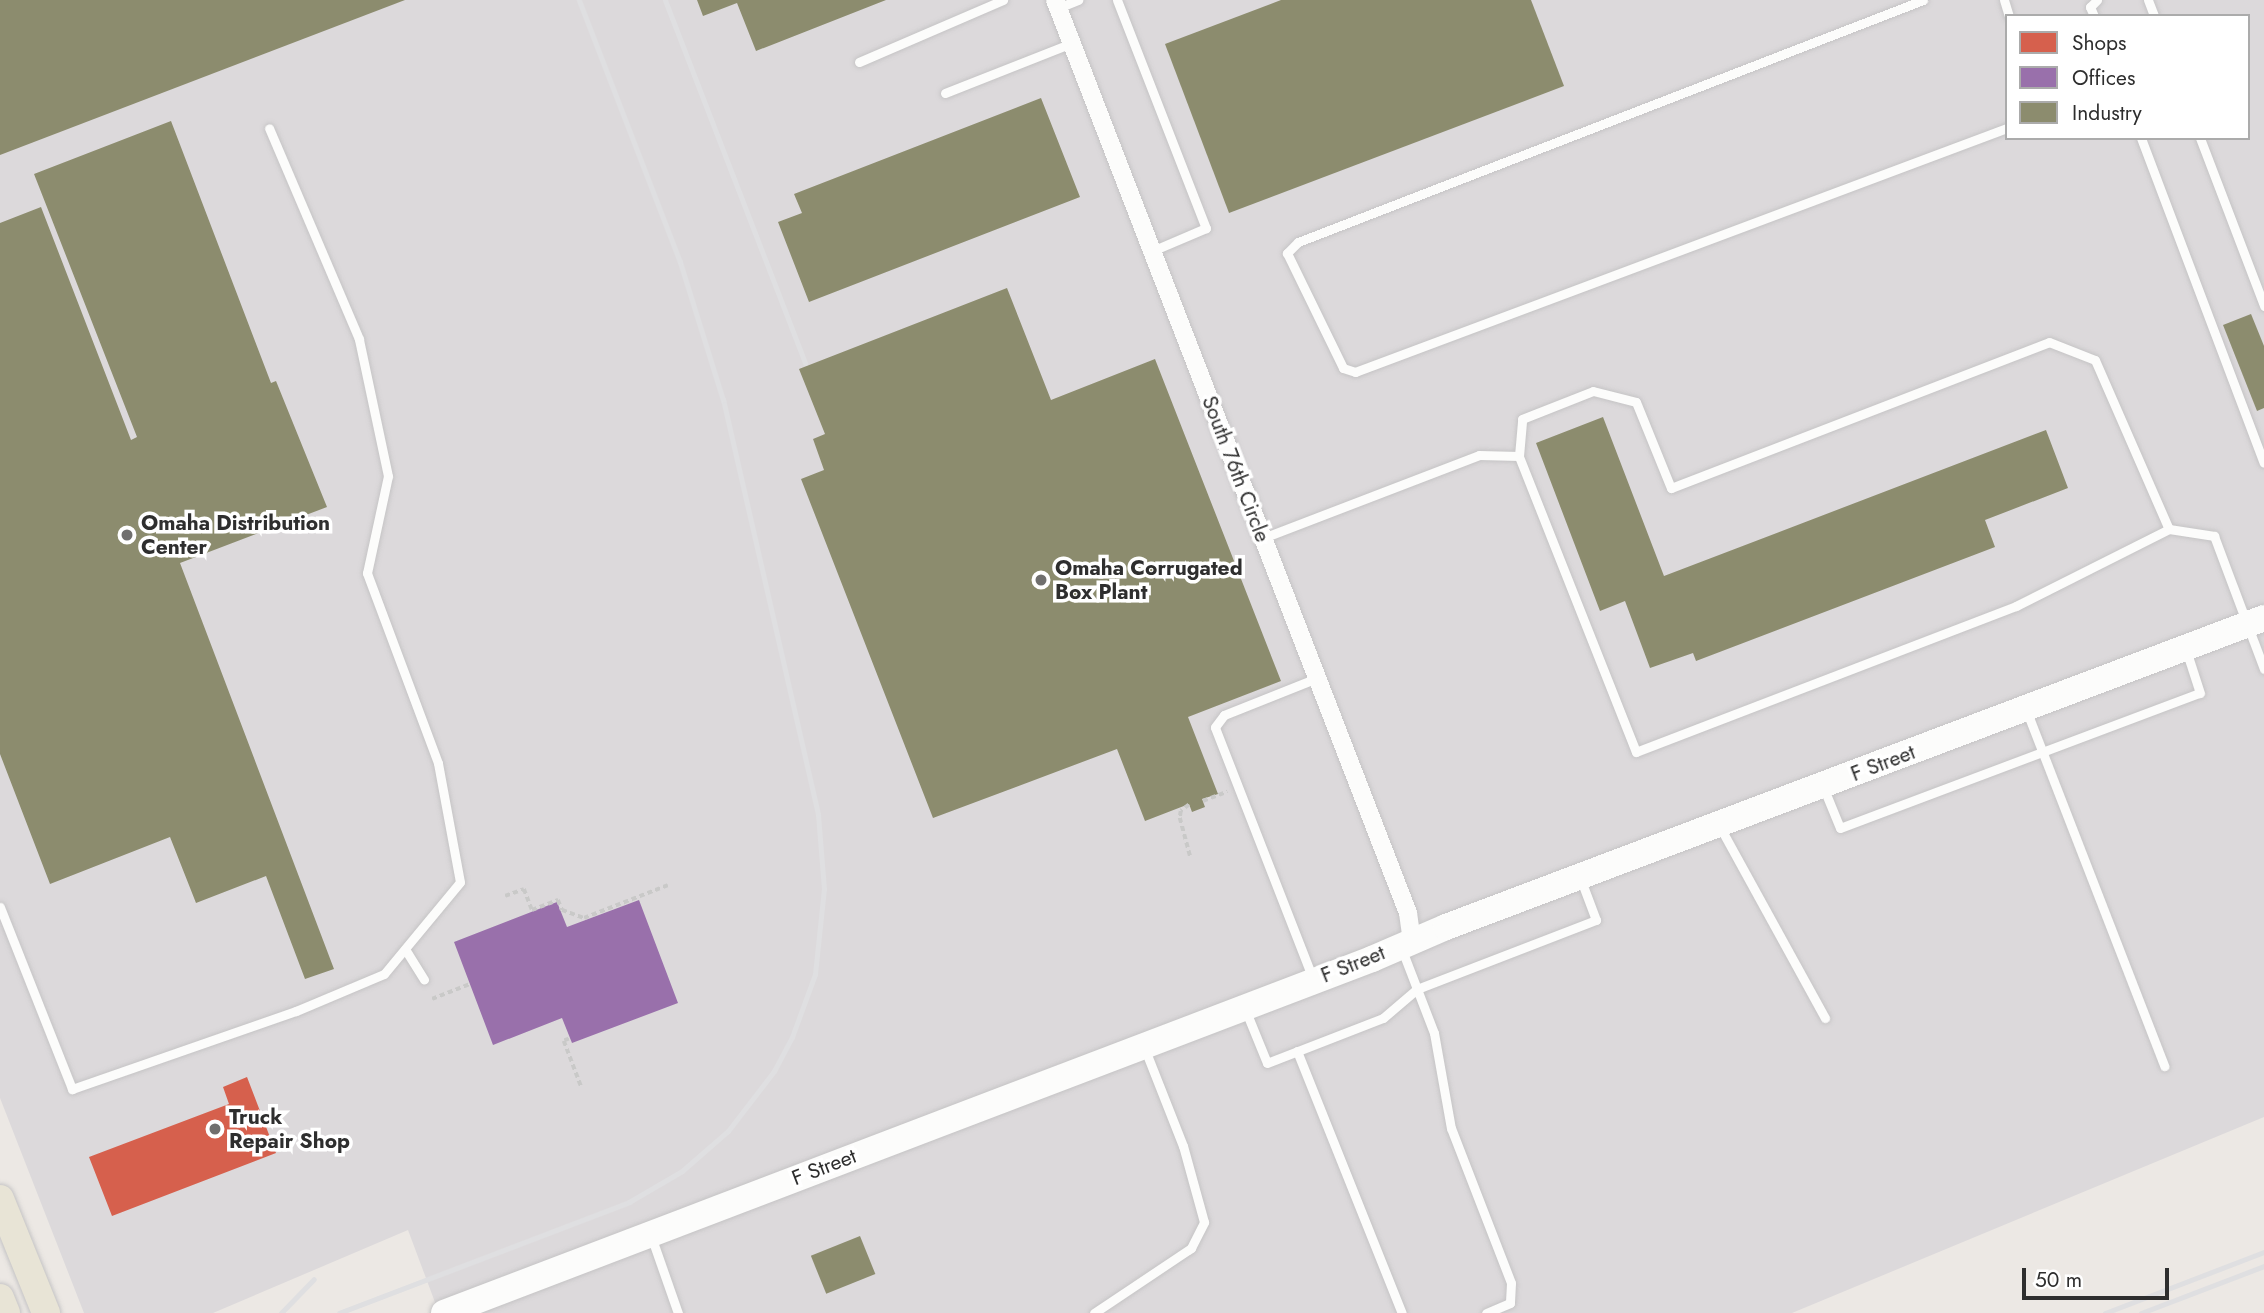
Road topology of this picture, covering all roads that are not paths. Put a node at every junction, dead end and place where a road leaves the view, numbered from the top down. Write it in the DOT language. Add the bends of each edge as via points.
graph roads {
  1 [pos="1003,0"];
  2 [pos="1078,0"];
  3 [pos="1118,0"];
  4 [pos="1923,0"];
  5 [pos="1056,4"];
  6 [pos="1072,43"];
  7 [pos="859,62"];
  8 [pos="945,93"];
  9 [pos="269,128"];
  10 [pos="2005,129"];
  11 [pos="2142,140"];
  12 [pos="2201,140"];
  13 [pos="1152,251"];
  14 [pos="2264,306"];
  15 [pos="1519,456"];
  16 [pos="2264,463"];
  17 [pos="2169,529"];
  18 [pos="1263,538"];
  19 [pos="2255,622"];
  20 [pos="2186,648"];
  21 [pos="2264,669"];
  22 [pos="1317,678"];
  23 [pos="2026,709"];
  24 [pos="2042,751"];
  25 [pos="1823,786"];
  26 [pos="1719,825"];
  27 [pos="1581,878"];
  28 [pos="0,907"];
  29 [pos="1406,943"];
  30 [pos="405,949"];
  31 [pos="424,980"];
  32 [pos="1313,981"];
  33 [pos="1417,989"];
  34 [pos="1244,1007"];
  35 [pos="1825,1018"];
  36 [pos="1144,1045"];
  37 [pos="1297,1051"];
  38 [pos="2164,1066"];
  39 [pos="0,1199"];
  40 [pos="650,1235"];
  41 [pos="0,1298"];
  42 [pos="459,1310"];
  43 [pos="6,1313"];
  44 [pos="46,1313"];
  45 [pos="678,1313"];
  46 [pos="1094,1313"];
  47 [pos="1402,1313"];
  48 [pos="1486,1313"];
  1 -- 7 [label="lane"];
  2 -- 5 [label="lane"];
  3 -- 13 [label="lane" via="1206,228"];
  4 -- 10 [label="lane" via="1298,242 1287,253 1343,368 1354,372"];
  5 -- 6 [label="street, South 76th Circle"];
  6 -- 8 [label="lane"];
  6 -- 13 [label="street, South 76th Circle"];
  9 -- 30 [label="lane" via="359,338 387,476 367,573 438,763 460,882"];
  11 -- 16 [label="lane"];
  12 -- 14 [label="lane"];
  13 -- 18 [label="street, South 76th Circle"];
  15 -- 17 [label="lane" via="1522,419 1593,391 1636,402 1671,488 2049,342 2095,360"];
  15 -- 17 [label="lane" via="1636,752 2016,606"];
  15 -- 18 [label="lane" via="1479,455"];
  17 -- 19 [label="lane" via="2214,536"];
  18 -- 22 [label="street, South 76th Circle"];
  19 -- 20 [label="street, F Street"];
  19 -- 21 [label="lane"];
  20 -- 23 [label="street, F Street"];
  20 -- 24 [label="lane" via="2200,693"];
  22 -- 29 [label="street, South 76th Circle" via="1408,913"];
  22 -- 32 [label="lane" via="1224,715 1215,727"];
  23 -- 24 [label="lane"];
  23 -- 25 [label="street, F Street"];
  24 -- 25 [label="lane" via="1840,828"];
  24 -- 38 [label="lane"];
  25 -- 26 [label="street, F Street"];
  26 -- 27 [label="street, F Street"];
  26 -- 35 [label="lane"];
  27 -- 29 [label="street, F Street"];
  27 -- 33 [label="lane" via="1596,920"];
  28 -- 30 [label="lane" via="72,1089 352,989 384,974"];
  29 -- 32 [label="street, F Street"];
  29 -- 33 [label="lane"];
  30 -- 31 [label="lane"];
  32 -- 34 [label="street, F Street"];
  33 -- 37 [label="lane" via="1383,1018"];
  33 -- 48 [label="lane" via="1434,1032 1451,1128 1511,1283 1510,1303"];
  34 -- 36 [label="street, F Street"];
  34 -- 37 [label="lane" via="1267,1063"];
  36 -- 40 [label="street, F Street"];
  36 -- 46 [label="lane" via="1183,1146 1204,1222 1191,1248"];
  37 -- 47 [label="lane"];
  39 -- 44 [label="main road"];
  40 -- 42 [label="street, F Street"];
  40 -- 45 [label="lane"];
  41 -- 43 [label="main road"];
}
